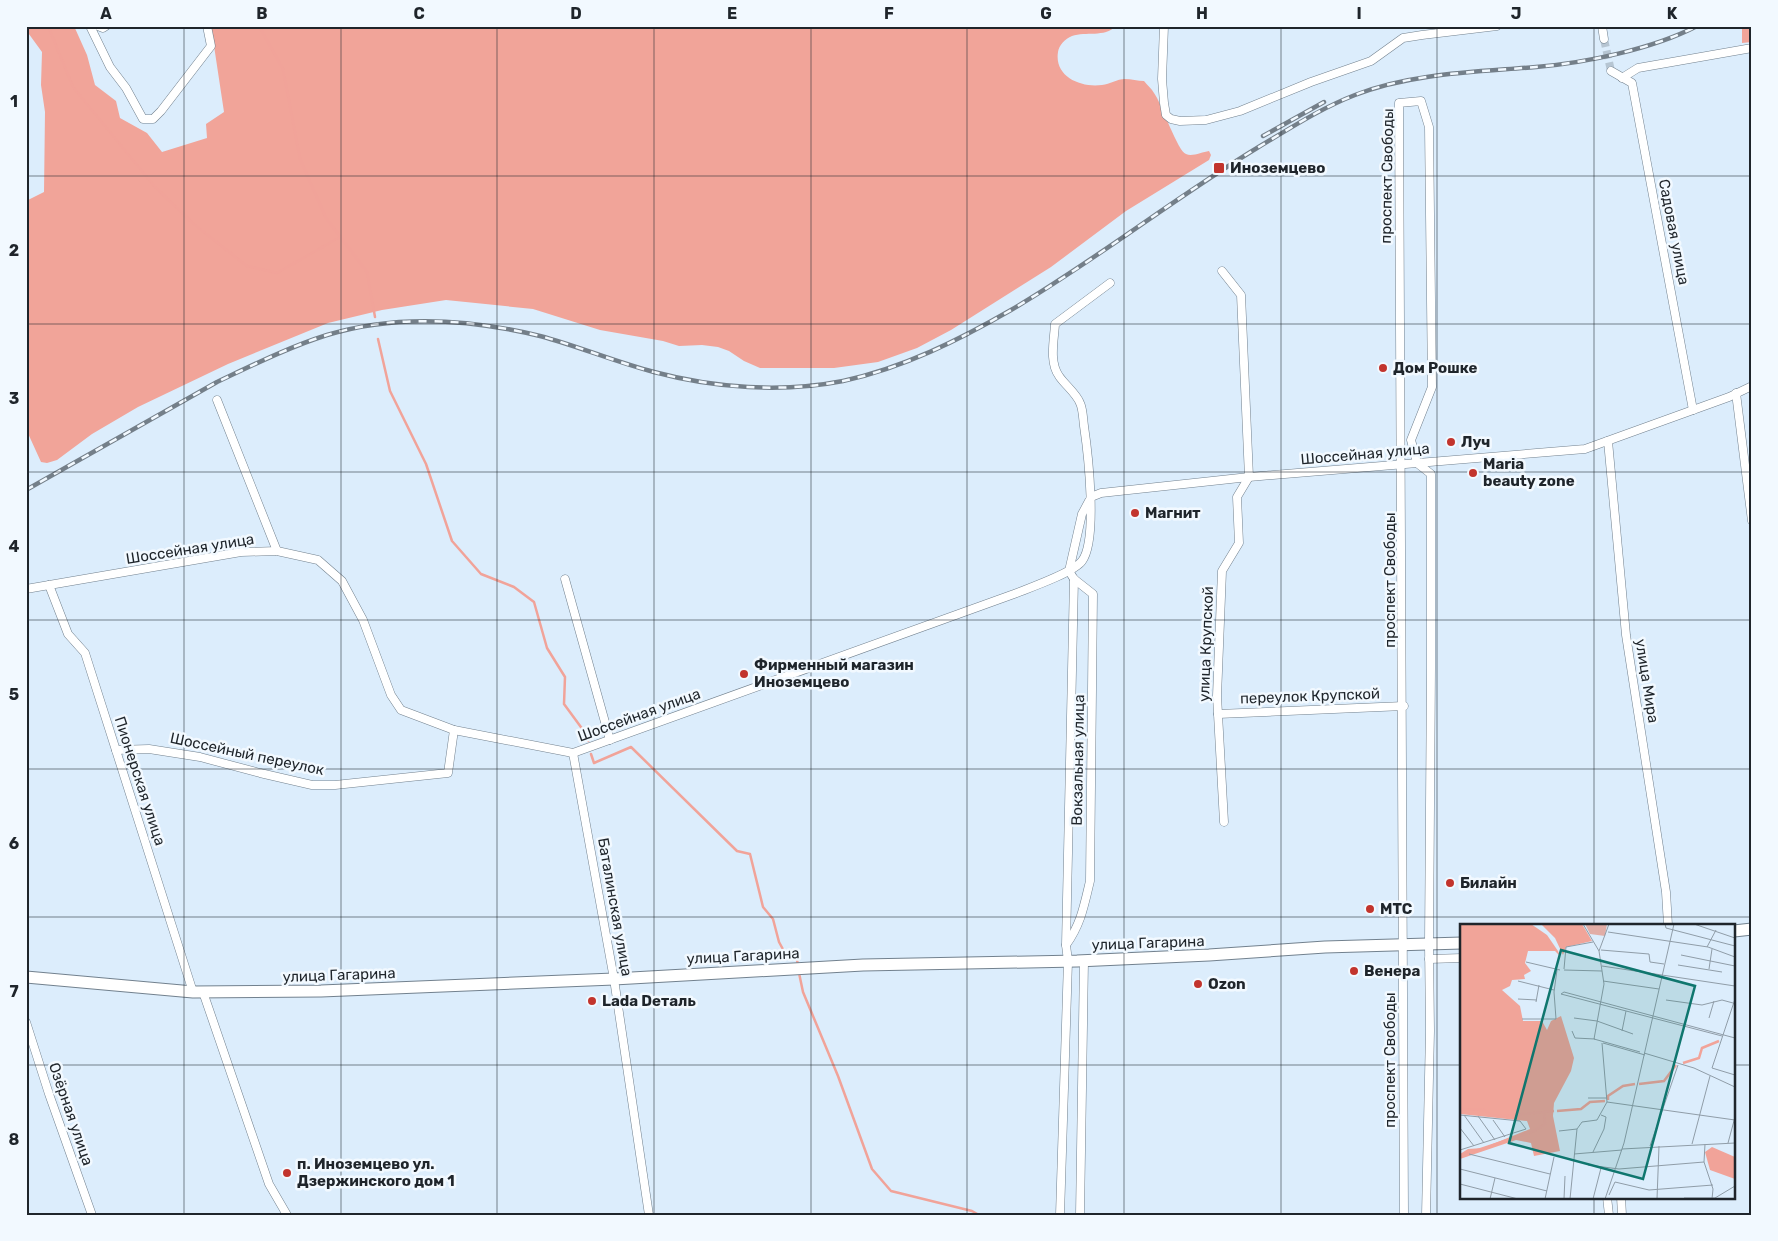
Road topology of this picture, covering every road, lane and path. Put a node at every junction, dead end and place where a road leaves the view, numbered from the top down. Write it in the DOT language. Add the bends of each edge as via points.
graph roads {
  1 [pos="90,26"];
  2 [pos="98,26"];
  3 [pos="106,26"];
  4 [pos="207,26"];
  5 [pos="1164,26"];
  6 [pos="1497,26"];
  7 [pos="1602,26"];
  8 [pos="1422,30"];
  9 [pos="1604,39"];
  10 [pos="1752,48"];
  11 [pos="1611,71"];
  12 [pos="1622,78"];
  13 [pos="1222,271"];
  14 [pos="1110,283"];
  15 [pos="1752,386"];
  16 [pos="1736,393"];
  17 [pos="217,400"];
  18 [pos="1694,410"];
  19 [pos="1608,441"];
  20 [pos="1417,463"];
  21 [pos="1402,464"];
  22 [pos="1249,477"];
  23 [pos="1091,497"];
  24 [pos="1752,522"];
  25 [pos="277,551"];
  26 [pos="1069,571"];
  27 [pos="565,579"];
  28 [pos="1074,579"];
  29 [pos="49,585"];
  30 [pos="26,589"];
  31 [pos="1404,706"];
  32 [pos="1218,714"];
  33 [pos="454,730"];
  34 [pos="610,740"];
  35 [pos="116,750"];
  36 [pos="573,753"];
  37 [pos="1224,822"];
  38 [pos="1668,924"];
  39 [pos="1752,929"];
  40 [pos="1736,931"];
  41 [pos="1460,943"];
  42 [pos="1429,944"];
  43 [pos="1066,945"];
  44 [pos="1404,946"];
  45 [pos="1460,958"];
  46 [pos="1429,959"];
  47 [pos="1068,961"];
  48 [pos="1084,961"];
  49 [pos="26,977"];
  50 [pos="614,979"];
  51 [pos="198,992"];
  52 [pos="26,1022"];
  53 [pos="1607,1198"];
  54 [pos="1621,1198"];
  55 [pos="92,1215"];
  56 [pos="286,1215"];
  57 [pos="649,1215"];
  58 [pos="1060,1215"];
  59 [pos="1080,1215"];
  60 [pos="1404,1215"];
  61 [pos="1426,1215"];
  62 [pos="1608,1215"];
  63 [pos="1622,1215"];
  1 -- 4 [label="street" via="110,67 143,119 153,119 211,46"];
  2 -- 3 [label="street"];
  5 -- 8 [label="street" via="1162,79 1166,115 1180,121 1206,120 1240,111 1371,61 1403,38"];
  6 -- 8 [label="street"];
  7 -- 9 [label="street"];
  10 -- 12 [label="street" via="1638,68"];
  11 -- 12 [label="street, Садовая улица"];
  12 -- 18 [label="street, Садовая улица" via="1632,83"];
  13 -- 22 [label="street" via="1241,295"];
  14 -- 23 [label="street" via="1055,324 1053,357 1058,375 1080,403"];
  15 -- 16 [label="street, Шоссейная улица"];
  16 -- 18 [label="street, Шоссейная улица"];
  16 -- 24 [label="street"];
  17 -- 25 [label="street"];
  18 -- 19 [label="street, Шоссейная улица"];
  19 -- 20 [label="street, Шоссейная улица" via="1585,449"];
  19 -- 38 [label="street, улица Мира" via="1626,635 1666,892"];
  20 -- 21 [label="street, Шоссейная улица"];
  20 -- 21 [label="street, проспект Свободы" via="1411,440 1432,387 1429,127 1421,101 1399,103"];
  20 -- 42 [label="street, проспект Свободы" via="1431,474"];
  21 -- 22 [label="street, Шоссейная улица"];
  21 -- 31 [label="street, проспект Свободы"];
  22 -- 23 [label="street, Шоссейная улица" via="1101,493"];
  22 -- 32 [label="street, улица Крупской" via="1237,497 1239,543 1222,571"];
  23 -- 26 [label="street" via="1082,514"];
  23 -- 26 [label="street" via="1086,554"];
  25 -- 29 [label="street, Шоссейная улица" via="241,552"];
  25 -- 33 [label="street, Шоссейная улица" via="318,560 342,581 363,620 391,695 401,710"];
  26 -- 28 [label="street, Вокзальная улица"];
  26 -- 34 [label="street, Шоссейная улица" via="1014,594"];
  27 -- 34 [label="street"];
  28 -- 43 [label="street, Вокзальная улица"];
  28 -- 43 [label="street, Вокзальная улица" via="1094,594 1090,881 1082,916"];
  29 -- 30 [label="street, Шоссейная улица"];
  29 -- 35 [label="street, Пионерская улица" via="68,634 85,653"];
  31 -- 32 [label="street, переулок Крупской"];
  31 -- 44 [label="street, проспект Свободы"];
  32 -- 37 [label="street, улица Крупской"];
  33 -- 35 [label="street, Шоссейный переулок" via="448,774 334,785 312,785 200,757 149,748"];
  33 -- 36 [label="street, Шоссейная улица"];
  34 -- 36 [label="street, Шоссейная улица"];
  35 -- 51 [label="street, Пионерская улица"];
  36 -- 50 [label="street, Баталинская улица"];
  39 -- 40 [label="main road"];
  41 -- 42 [label="main road, улица Гагарина"];
  42 -- 44 [label="main road, улица Гагарина"];
  42 -- 46 [label="street, проспект Свободы"];
  43 -- 47 [label="street, Вокзальная улица"];
  44 -- 48 [label="main road, улица Гагарина" via="1324,947"];
  44 -- 60 [label="street, проспект Свободы"];
  45 -- 46 [label="street"];
  46 -- 61 [label="street, проспект Свободы"];
  47 -- 48 [label="main road, улица Гагарина"];
  47 -- 50 [label="main road, улица Гагарина" via="863,965"];
  47 -- 58 [label="street, Вокзальная улица"];
  48 -- 59 [label="street"];
  49 -- 51 [label="main road, улица Гагарина"];
  50 -- 51 [label="main road, улица Гагарина" via="321,991"];
  50 -- 57 [label="street, Баталинская улица"];
  51 -- 56 [label="street, Пионерская улица" via="269,1184"];
  52 -- 55 [label="street, Озёрная улица"];
  53 -- 62 [label="street"];
  54 -- 63 [label="street"];
}
